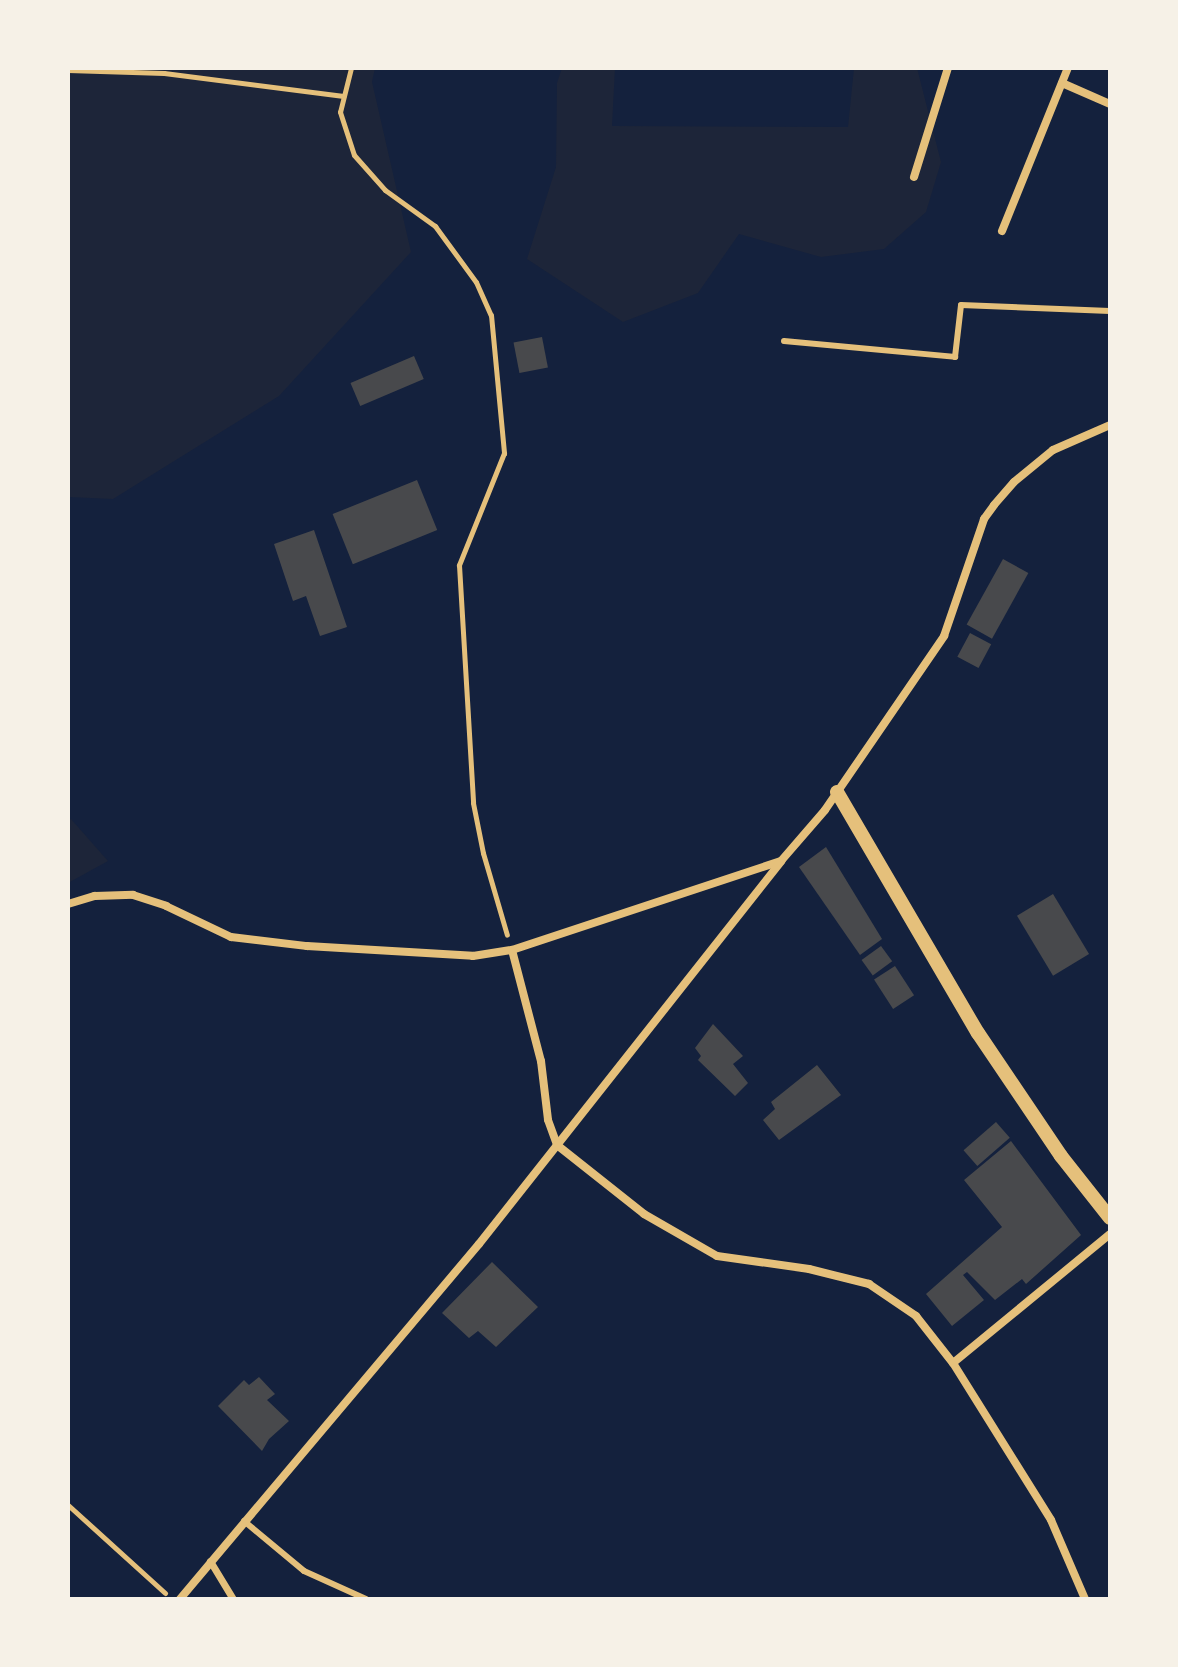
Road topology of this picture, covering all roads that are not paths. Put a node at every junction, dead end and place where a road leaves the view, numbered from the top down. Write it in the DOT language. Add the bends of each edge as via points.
graph roads {
  1 [pos="948,68"];
  2 [pos="1068,68"];
  3 [pos="1062,83"];
  4 [pos="1110,104"];
  5 [pos="914,177"];
  6 [pos="1002,231"];
  7 [pos="1110,311"];
  8 [pos="784,341"];
  9 [pos="1110,425"];
  10 [pos="837,792"];
  11 [pos="781,861"];
  12 [pos="68,904"];
  13 [pos="512,950"];
  14 [pos="557,1145"];
  15 [pos="1110,1218"];
  16 [pos="1110,1234"];
  17 [pos="953,1363"];
  18 [pos="244,1521"];
  19 [pos="210,1561"];
  20 [pos="180,1599"];
  21 [pos="233,1599"];
  22 [pos="366,1599"];
  23 [pos="1085,1599"];
  1 -- 5 [label="street"];
  2 -- 3 [label="street"];
  3 -- 4 [label="street"];
  3 -- 6 [label="street"];
  7 -- 8 [label="lane" via="961,305 955,357"];
  9 -- 10 [label="street" via="1053,450 994,505 984,519 944,636"];
  10 -- 11 [label="street"];
  10 -- 15 [label="street" via="978,1033"];
  11 -- 13 [label="street"];
  11 -- 14 [label="street"];
  12 -- 13 [label="street" via="95,896 133,895 231,937 307,946 473,956"];
  13 -- 14 [label="street"];
  14 -- 17 [label="street" via="644,1214 717,1256 869,1284 916,1316"];
  14 -- 18 [label="street"];
  16 -- 17 [label="street"];
  17 -- 23 [label="street" via="1051,1520"];
  18 -- 19 [label="street"];
  18 -- 22 [label="lane" via="304,1571"];
  19 -- 20 [label="street"];
  19 -- 21 [label="street"];
}
